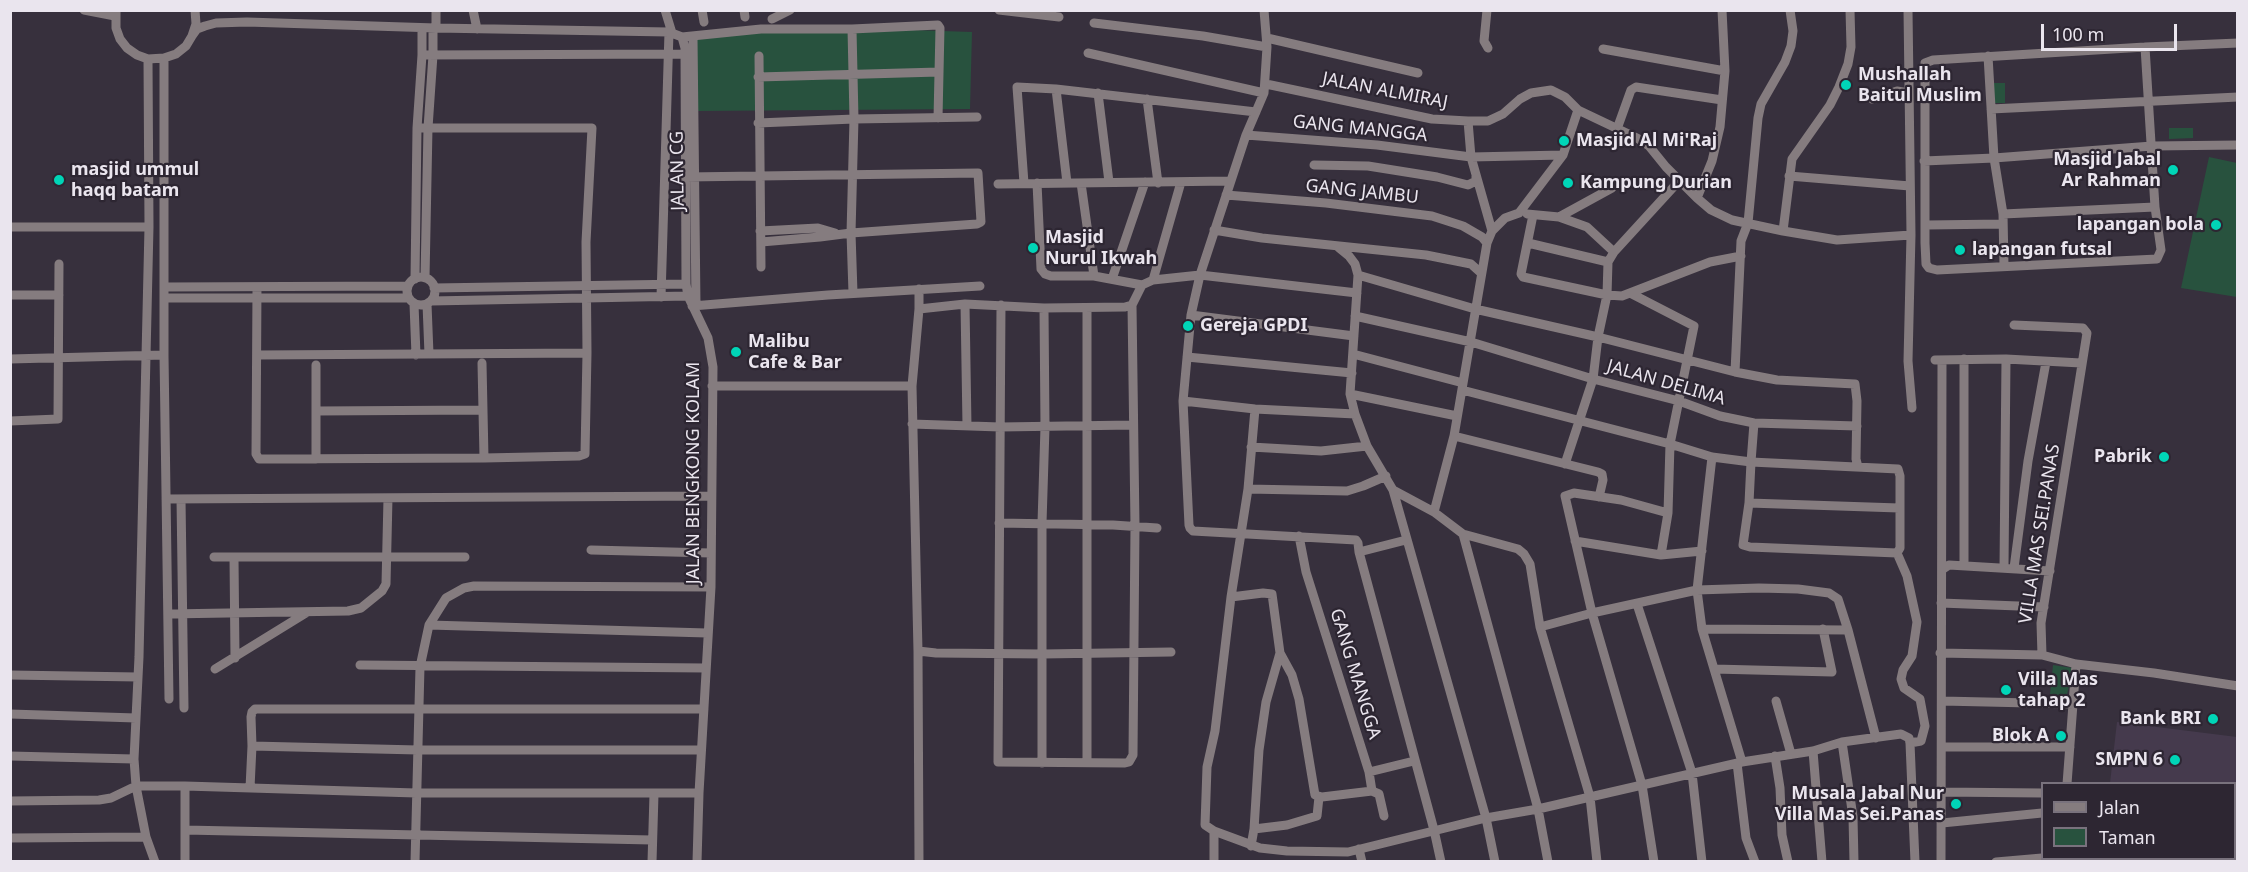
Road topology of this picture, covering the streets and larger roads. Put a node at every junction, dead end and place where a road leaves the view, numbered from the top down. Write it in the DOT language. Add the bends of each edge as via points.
graph roads {
  1 [pos="84,10"];
  2 [pos="195,10"];
  3 [pos="436,10"];
  4 [pos="473,10"];
  5 [pos="665,10"];
  6 [pos="702,10"];
  7 [pos="790,10"];
  8 [pos="999,10"];
  9 [pos="1264,10"];
  10 [pos="1487,10"];
  11 [pos="1722,10"];
  12 [pos="1790,10"];
  13 [pos="1850,10"];
  14 [pos="1908,10"];
  15 [pos="116,14"];
  16 [pos="1059,17"];
  17 [pos="772,19"];
  18 [pos="704,22"];
  19 [pos="216,23"];
  20 [pos="1095,23"];
  21 [pos="422,28"];
  22 [pos="434,28"];
  23 [pos="477,29"];
  24 [pos="852,29"];
  25 [pos="670,32"];
  26 [pos="192,36"];
  27 [pos="682,37"];
  28 [pos="693,37"];
  29 [pos="1267,42"];
  30 [pos="2238,43"];
  31 [pos="2145,47"];
  32 [pos="1488,48"];
  33 [pos="1603,49"];
  34 [pos="1088,53"];
  35 [pos="669,54"];
  36 [pos="684,54"];
  37 [pos="422,55"];
  38 [pos="433,55"];
  39 [pos="759,56"];
  40 [pos="1988,56"];
  41 [pos="164,58"];
  42 [pos="148,59"];
  43 [pos="1725,71"];
  44 [pos="939,72"];
  45 [pos="1418,73"];
  46 [pos="852,74"];
  47 [pos="758,76"];
  48 [pos="1265,88"];
  49 [pos="1056,89"];
  50 [pos="1098,93"];
  51 [pos="1910,93"];
  52 [pos="2238,97"];
  53 [pos="1148,99"];
  54 [pos="1872,99"];
  55 [pos="1722,100"];
  56 [pos="2148,100"];
  57 [pos="1991,109"];
  58 [pos="1578,111"];
  59 [pos="1256,112"];
  60 [pos="977,117"];
  61 [pos="938,118"];
  62 [pos="854,119"];
  63 [pos="1468,121"];
  64 [pos="758,123"];
  65 [pos="417,128"];
  66 [pos="428,128"];
  67 [pos="1617,129"];
  68 [pos="1246,135"];
  69 [pos="2238,145"];
  70 [pos="2152,146"];
  71 [pos="1563,155"];
  72 [pos="1471,157"];
  73 [pos="1994,158"];
  74 [pos="1924,160"];
  75 [pos="1314,165"];
  76 [pos="759,175"];
  77 [pos="852,176"];
  78 [pos="1476,176"];
  79 [pos="1789,176"];
  80 [pos="690,177"];
  81 [pos="1230,181"];
  82 [pos="1109,182"];
  83 [pos="1145,182"];
  84 [pos="1181,182"];
  85 [pos="1680,182"];
  86 [pos="1024,183"];
  87 [pos="1037,183"];
  88 [pos="1067,183"];
  89 [pos="1081,183"];
  90 [pos="1158,183"];
  91 [pos="998,184"];
  92 [pos="1910,186"];
  93 [pos="1612,188"];
  94 [pos="1226,195"];
  95 [pos="1697,198"];
  96 [pos="2156,207"];
  97 [pos="1519,213"];
  98 [pos="1533,215"];
  99 [pos="1559,217"];
  100 [pos="2003,219"];
  101 [pos="1748,223"];
  102 [pos="1927,225"];
  103 [pos="10,227"];
  104 [pos="149,227"];
  105 [pos="1214,230"];
  106 [pos="760,231"];
  107 [pos="1492,231"];
  108 [pos="1784,231"];
  109 [pos="851,233"];
  110 [pos="837,234"];
  111 [pos="1911,235"];
  112 [pos="761,242"];
  113 [pos="1487,243"];
  114 [pos="1528,243"];
  115 [pos="1338,247"];
  116 [pos="1614,252"];
  117 [pos="1741,256"];
  118 [pos="1608,262"];
  119 [pos="59,264"];
  120 [pos="2004,266"];
  121 [pos="761,267"];
  122 [pos="1480,273"];
  123 [pos="1200,275"];
  124 [pos="1358,275"];
  125 [pos="1094,276"];
  126 [pos="1112,279"];
  127 [pos="1153,280"];
  128 [pos="416,281"];
  129 [pos="661,284"];
  130 [pos="686,284"];
  131 [pos="586,285"];
  132 [pos="1142,285"];
  133 [pos="980,286"];
  134 [pos="165,287"];
  135 [pos="257,287"];
  136 [pos="435,288"];
  137 [pos="919,289"];
  138 [pos="853,293"];
  139 [pos="1357,293"];
  140 [pos="1630,293"];
  141 [pos="58,294"];
  142 [pos="10,295"];
  143 [pos="1607,295"];
  144 [pos="688,296"];
  145 [pos="661,297"];
  146 [pos="165,298"];
  147 [pos="257,298"];
  148 [pos="587,298"];
  149 [pos="411,301"];
  150 [pos="429,302"];
  151 [pos="965,304"];
  152 [pos="1001,305"];
  153 [pos="1132,305"];
  154 [pos="694,306"];
  155 [pos="1044,308"];
  156 [pos="1087,308"];
  157 [pos="919,309"];
  158 [pos="1475,309"];
  159 [pos="1191,315"];
  160 [pos="1355,316"];
  161 [pos="2014,325"];
  162 [pos="1354,336"];
  163 [pos="1598,337"];
  164 [pos="1471,342"];
  165 [pos="587,353"];
  166 [pos="429,354"];
  167 [pos="1353,354"];
  168 [pos="164,355"];
  169 [pos="257,355"];
  170 [pos="416,355"];
  171 [pos="145,356"];
  172 [pos="1187,357"];
  173 [pos="10,359"];
  174 [pos="58,359"];
  175 [pos="1964,359"];
  176 [pos="2006,359"];
  177 [pos="1687,360"];
  178 [pos="2046,362"];
  179 [pos="482,363"];
  180 [pos="2081,363"];
  181 [pos="316,365"];
  182 [pos="1735,372"];
  183 [pos="1352,373"];
  184 [pos="1593,379"];
  185 [pos="712,386"];
  186 [pos="912,386"];
  187 [pos="1462,386"];
  188 [pos="1350,394"];
  189 [pos="1183,401"];
  190 [pos="1679,401"];
  191 [pos="1912,408"];
  192 [pos="1255,409"];
  193 [pos="483,410"];
  194 [pos="316,411"];
  195 [pos="1355,414"];
  196 [pos="1457,416"];
  197 [pos="1579,420"];
  198 [pos="10,421"];
  199 [pos="1754,423"];
  200 [pos="912,424"];
  201 [pos="1087,424"];
  202 [pos="1133,424"];
  203 [pos="967,426"];
  204 [pos="1857,426"];
  205 [pos="1000,427"];
  206 [pos="1045,427"];
  207 [pos="1454,436"];
  208 [pos="1670,444"];
  209 [pos="1367,446"];
  210 [pos="1251,447"];
  211 [pos="1712,457"];
  212 [pos="483,458"];
  213 [pos="316,459"];
  214 [pos="1751,462"];
  215 [pos="1565,464"];
  216 [pos="1858,467"];
  217 [pos="1386,476"];
  218 [pos="1248,489"];
  219 [pos="1393,490"];
  220 [pos="711,496"];
  221 [pos="1599,497"];
  222 [pos="388,498"];
  223 [pos="166,499"];
  224 [pos="181,499"];
  225 [pos="1749,503"];
  226 [pos="1899,508"];
  227 [pos="1434,512"];
  228 [pos="1668,513"];
  229 [pos="999,523"];
  230 [pos="1042,523"];
  231 [pos="1087,524"];
  232 [pos="1135,526"];
  233 [pos="1157,528"];
  234 [pos="1242,533"];
  235 [pos="1463,534"];
  236 [pos="1299,536"];
  237 [pos="1406,540"];
  238 [pos="1575,541"];
  239 [pos="591,550"];
  240 [pos="1702,551"];
  241 [pos="1359,552"];
  242 [pos="711,553"];
  243 [pos="1897,553"];
  244 [pos="1661,555"];
  245 [pos="214,557"];
  246 [pos="234,557"];
  247 [pos="388,557"];
  248 [pos="465,557"];
  249 [pos="1964,566"];
  250 [pos="2004,568"];
  251 [pos="2014,568"];
  252 [pos="1943,569"];
  253 [pos="2050,571"];
  254 [pos="711,587"];
  255 [pos="1697,590"];
  256 [pos="1232,597"];
  257 [pos="1941,603"];
  258 [pos="1637,604"];
  259 [pos="2044,607"];
  260 [pos="308,612"];
  261 [pos="1592,612"];
  262 [pos="234,613"];
  263 [pos="168,614"];
  264 [pos="183,614"];
  265 [pos="429,625"];
  266 [pos="1540,627"];
  267 [pos="1702,629"];
  268 [pos="1823,630"];
  269 [pos="1848,630"];
  270 [pos="707,633"];
  271 [pos="918,651"];
  272 [pos="1172,652"];
  273 [pos="1280,652"];
  274 [pos="998,653"];
  275 [pos="1134,653"];
  276 [pos="1940,653"];
  277 [pos="1043,654"];
  278 [pos="1088,654"];
  279 [pos="2042,655"];
  280 [pos="235,658"];
  281 [pos="2076,664"];
  282 [pos="360,665"];
  283 [pos="420,667"];
  284 [pos="215,669"];
  285 [pos="706,669"];
  286 [pos="1714,669"];
  287 [pos="10,675"];
  288 [pos="138,677"];
  289 [pos="2238,686"];
  290 [pos="169,699"];
  291 [pos="1776,701"];
  292 [pos="1942,701"];
  293 [pos="2074,704"];
  294 [pos="184,708"];
  295 [pos="419,708"];
  296 [pos="704,709"];
  297 [pos="10,714"];
  298 [pos="136,718"];
  299 [pos="1876,738"];
  300 [pos="1842,742"];
  301 [pos="1910,742"];
  302 [pos="252,746"];
  303 [pos="1942,747"];
  304 [pos="2070,747"];
  305 [pos="418,750"];
  306 [pos="701,750"];
  307 [pos="1813,751"];
  308 [pos="1791,754"];
  309 [pos="10,756"];
  310 [pos="1775,756"];
  311 [pos="134,759"];
  312 [pos="1414,761"];
  313 [pos="1087,762"];
  314 [pos="1739,762"];
  315 [pos="1042,763"];
  316 [pos="1369,771"];
  317 [pos="1692,773"];
  318 [pos="2067,782"];
  319 [pos="1642,785"];
  320 [pos="136,786"];
  321 [pos="185,786"];
  322 [pos="250,788"];
  323 [pos="1372,791"];
  324 [pos="1941,792"];
  325 [pos="416,793"];
  326 [pos="699,793"];
  327 [pos="2041,793"];
  328 [pos="654,794"];
  329 [pos="1319,797"];
  330 [pos="1590,797"];
  331 [pos="10,801"];
  332 [pos="1538,809"];
  333 [pos="2041,813"];
  334 [pos="1384,816"];
  335 [pos="1486,818"];
  336 [pos="1942,823"];
  337 [pos="1254,829"];
  338 [pos="185,830"];
  339 [pos="1434,830"];
  340 [pos="1214,831"];
  341 [pos="416,834"];
  342 [pos="146,837"];
  343 [pos="10,838"];
  344 [pos="652,840"];
  345 [pos="1251,846"];
  346 [pos="1359,849"];
  347 [pos="1287,856"];
  348 [pos="2041,858"];
  349 [pos="155,861"];
  350 [pos="185,861"];
  351 [pos="415,861"];
  352 [pos="652,861"];
  353 [pos="697,861"];
  354 [pos="920,861"];
  355 [pos="1214,861"];
  356 [pos="1362,861"];
  357 [pos="1441,861"];
  358 [pos="1494,861"];
  359 [pos="1548,861"];
  360 [pos="1597,861"];
  361 [pos="1654,861"];
  362 [pos="1702,861"];
  363 [pos="1755,861"];
  364 [pos="1788,861"];
  365 [pos="1822,861"];
  366 [pos="1854,861"];
  367 [pos="1914,861"];
  368 [pos="1941,861"];
  369 [pos="1996,861"];
  1 -- 15 [label="street"];
  2 -- 19 [label="street"];
  2 -- 26 [label="street"];
  3 -- 22 [label="street"];
  4 -- 23 [label="street"];
  5 -- 25 [label="street"];
  6 -- 18 [label="street"];
  7 -- 17 [label="street"];
  8 -- 16 [label="street"];
  9 -- 29 [label="street"];
  10 -- 32 [label="street" via="1484,41"];
  11 -- 43 [label="street"];
  12 -- 101 [label="street" via="1791,46 1761,104 1758,118"];
  13 -- 79 [label="street" via="1848,64 1830,105 1792,159"];
  14 -- 51 [label="street"];
  15 -- 42 [label="street" via="120,39 136,55"];
  19 -- 21 [label="street"];
  19 -- 26 [label="street" via="197,29"];
  20 -- 29 [label="street"];
  21 -- 22 [label="street"];
  21 -- 37 [label="street"];
  22 -- 23 [label="street"];
  22 -- 38 [label="street"];
  23 -- 25 [label="street"];
  24 -- 28 [label="street" via="761,29"];
  24 -- 44 [label="street" via="938,25"];
  24 -- 46 [label="street"];
  25 -- 27 [label="street"];
  25 -- 35 [label="street"];
  26 -- 41 [label="street" via="181,50"];
  27 -- 28 [label="street"];
  27 -- 36 [label="street, JALAN BENGKONG KOLAM"];
  28 -- 80 [label="street, JALAN CG"];
  29 -- 45 [label="street"];
  29 -- 48 [label="street"];
  30 -- 31 [label="street"];
  31 -- 40 [label="street"];
  31 -- 56 [label="street"];
  33 -- 43 [label="street"];
  34 -- 48 [label="street, JALAN ALMIRAJ"];
  35 -- 36 [label="street"];
  35 -- 38 [label="street"];
  35 -- 129 [label="street"];
  36 -- 80 [label="street, JALAN BENGKONG KOLAM"];
  37 -- 38 [label="street"];
  37 -- 65 [label="street"];
  38 -- 66 [label="street"];
  39 -- 47 [label="street"];
  40 -- 57 [label="street"];
  40 -- 74 [label="street" via="1925,63"];
  41 -- 42 [label="street"];
  41 -- 134 [label="street"];
  42 -- 104 [label="street"];
  43 -- 55 [label="street"];
  44 -- 46 [label="street"];
  44 -- 61 [label="street"];
  46 -- 47 [label="street"];
  46 -- 62 [label="street"];
  47 -- 64 [label="street"];
  48 -- 59 [label="street"];
  48 -- 63 [label="street, JALAN ALMIRAJ" via="1431,119"];
  49 -- 50 [label="street"];
  49 -- 86 [label="street" via="1016,89"];
  49 -- 88 [label="street"];
  50 -- 53 [label="street"];
  50 -- 82 [label="street"];
  51 -- 54 [label="street" via="1897,91"];
  51 -- 92 [label="street"];
  52 -- 56 [label="street"];
  53 -- 59 [label="street"];
  53 -- 90 [label="street"];
  55 -- 67 [label="street" via="1636,87 1631,90"];
  55 -- 95 [label="street" via="1712,161"];
  56 -- 57 [label="street"];
  56 -- 70 [label="street"];
  57 -- 73 [label="street"];
  58 -- 63 [label="street, JALAN ALMIRAJ" via="1551,90 1525,96 1488,121"];
  58 -- 67 [label="street, JALAN ALMIRAJ"];
  58 -- 71 [label="street"];
  59 -- 68 [label="street"];
  60 -- 61 [label="street"];
  61 -- 62 [label="street"];
  62 -- 64 [label="street"];
  62 -- 77 [label="street"];
  63 -- 72 [label="street"];
  64 -- 76 [label="street"];
  65 -- 66 [label="street"];
  65 -- 128 [label="street"];
  66 -- 128 [label="street"];
  66 -- 131 [label="street" via="592,128"];
  67 -- 85 [label="street, JALAN ALMIRAJ" via="1649,146"];
  68 -- 72 [label="street, GANG MANGGA"];
  68 -- 81 [label="street"];
  69 -- 70 [label="street"];
  70 -- 73 [label="street"];
  70 -- 96 [label="street"];
  71 -- 72 [label="street, GANG MANGGA"];
  71 -- 97 [label="street"];
  72 -- 78 [label="street"];
  73 -- 74 [label="street"];
  73 -- 100 [label="street"];
  74 -- 102 [label="street"];
  75 -- 78 [label="street" via="1368,166 1468,185 1476,181"];
  76 -- 77 [label="street"];
  76 -- 80 [label="street"];
  76 -- 106 [label="street"];
  77 -- 109 [label="street"];
  77 -- 109 [label="street" via="978,172 981,222"];
  78 -- 107 [label="street"];
  79 -- 92 [label="street"];
  79 -- 108 [label="street"];
  80 -- 130 [label="street, JALAN BENGKONG KOLAM"];
  80 -- 154 [label="street, JALAN CG"];
  81 -- 84 [label="street"];
  81 -- 94 [label="street"];
  82 -- 83 [label="street"];
  82 -- 89 [label="street"];
  83 -- 90 [label="street"];
  83 -- 126 [label="street"];
  84 -- 90 [label="street"];
  84 -- 127 [label="street"];
  85 -- 95 [label="street, JALAN ALMIRAJ"];
  85 -- 116 [label="street"];
  86 -- 87 [label="street"];
  86 -- 91 [label="street"];
  87 -- 88 [label="street"];
  87 -- 125 [label="street" via="1041,269 1051,276"];
  88 -- 89 [label="street"];
  89 -- 125 [label="street"];
  92 -- 111 [label="street"];
  93 -- 99 [label="street"];
  94 -- 105 [label="street"];
  94 -- 113 [label="street, GANG JAMBU" via="1432,216 1463,226"];
  95 -- 101 [label="street, JALAN ALMIRAJ" via="1711,210"];
  96 -- 100 [label="street"];
  96 -- 120 [label="street" via="2161,250 2157,259"];
  97 -- 98 [label="street"];
  97 -- 107 [label="street" via="1505,218"];
  98 -- 99 [label="street"];
  98 -- 114 [label="street"];
  99 -- 116 [label="street" via="1587,226"];
  100 -- 102 [label="street"];
  100 -- 120 [label="street"];
  101 -- 108 [label="street, JALAN ALMIRAJ"];
  101 -- 117 [label="street" via="1741,241"];
  102 -- 120 [label="street" via="1929,268"];
  103 -- 104 [label="street"];
  104 -- 171 [label="street"];
  105 -- 115 [label="street"];
  105 -- 123 [label="street"];
  106 -- 110 [label="street" via="818,228"];
  106 -- 112 [label="street"];
  107 -- 113 [label="street"];
  108 -- 111 [label="street, JALAN ALMIRAJ" via="1837,240"];
  109 -- 110 [label="street"];
  109 -- 138 [label="street"];
  110 -- 112 [label="street"];
  111 -- 191 [label="street" via="1908,361"];
  112 -- 121 [label="street"];
  113 -- 122 [label="street"];
  114 -- 118 [label="street"];
  114 -- 143 [label="street" via="1523,277"];
  115 -- 122 [label="street" via="1426,255 1471,264"];
  115 -- 124 [label="street" via="1349,256"];
  116 -- 118 [label="street"];
  117 -- 140 [label="street" via="1710,262"];
  117 -- 182 [label="street"];
  118 -- 143 [label="street"];
  119 -- 141 [label="street"];
  122 -- 158 [label="street"];
  123 -- 127 [label="street"];
  123 -- 139 [label="street"];
  123 -- 159 [label="street"];
  124 -- 139 [label="street"];
  124 -- 158 [label="street"];
  125 -- 126 [label="street"];
  126 -- 132 [label="street"];
  127 -- 132 [label="street"];
  128 -- 135 [label="street"];
  128 -- 136 [label="street" via="429,280"];
  128 -- 149 [label="street"];
  129 -- 130 [label="street"];
  129 -- 131 [label="street"];
  129 -- 145 [label="street"];
  130 -- 144 [label="street, JALAN BENGKONG KOLAM"];
  131 -- 136 [label="street"];
  131 -- 148 [label="street"];
  132 -- 153 [label="street"];
  133 -- 137 [label="street"];
  134 -- 135 [label="street"];
  134 -- 146 [label="street"];
  135 -- 147 [label="street"];
  136 -- 150 [label="street"];
  137 -- 138 [label="street"];
  137 -- 157 [label="street"];
  138 -- 154 [label="street"];
  139 -- 160 [label="street"];
  140 -- 143 [label="street"];
  140 -- 177 [label="street" via="1693,323"];
  141 -- 142 [label="street"];
  141 -- 174 [label="street"];
  143 -- 163 [label="street"];
  144 -- 145 [label="street"];
  144 -- 154 [label="street, JALAN BENGKONG KOLAM"];
  145 -- 148 [label="street"];
  146 -- 147 [label="street"];
  146 -- 168 [label="street"];
  147 -- 149 [label="street"];
  147 -- 169 [label="street"];
  148 -- 150 [label="street"];
  148 -- 165 [label="street"];
  149 -- 150 [label="street"];
  149 -- 170 [label="street"];
  150 -- 166 [label="street"];
  151 -- 152 [label="street"];
  151 -- 157 [label="street"];
  151 -- 203 [label="street"];
  152 -- 155 [label="street"];
  152 -- 205 [label="street"];
  153 -- 156 [label="street"];
  153 -- 202 [label="street"];
  154 -- 185 [label="street, JALAN BENGKONG KOLAM" via="708,338"];
  155 -- 156 [label="street"];
  155 -- 206 [label="street"];
  156 -- 201 [label="street"];
  157 -- 186 [label="street"];
  158 -- 163 [label="street"];
  158 -- 164 [label="street"];
  159 -- 162 [label="street"];
  159 -- 172 [label="street"];
  160 -- 162 [label="street"];
  160 -- 164 [label="street, JALAN DELIMA"];
  161 -- 180 [label="street, VILLA MAS SEI.PANAS" via="2085,329"];
  162 -- 167 [label="street"];
  163 -- 177 [label="street"];
  163 -- 184 [label="street"];
  164 -- 184 [label="street, JALAN DELIMA"];
  164 -- 187 [label="street"];
  165 -- 166 [label="street"];
  165 -- 212 [label="street" via="585,454"];
  166 -- 170 [label="street"];
  167 -- 183 [label="street"];
  167 -- 187 [label="street"];
  168 -- 171 [label="street"];
  168 -- 223 [label="street"];
  169 -- 170 [label="street"];
  169 -- 213 [label="street" via="257,457"];
  171 -- 174 [label="street"];
  171 -- 288 [label="street"];
  172 -- 183 [label="street"];
  172 -- 189 [label="street"];
  173 -- 174 [label="street"];
  174 -- 198 [label="street" via="58,419"];
  175 -- 176 [label="street"];
  175 -- 249 [label="street"];
  175 -- 252 [label="street" via="1939,360"];
  176 -- 178 [label="street"];
  176 -- 250 [label="street"];
  177 -- 182 [label="street"];
  177 -- 190 [label="street"];
  178 -- 180 [label="street"];
  178 -- 251 [label="street"];
  179 -- 193 [label="street"];
  180 -- 253 [label="street, VILLA MAS SEI.PANAS"];
  181 -- 194 [label="street"];
  182 -- 204 [label="street" via="1777,380 1855,384"];
  183 -- 188 [label="street"];
  184 -- 190 [label="street, JALAN DELIMA"];
  184 -- 197 [label="street"];
  185 -- 186 [label="street"];
  185 -- 220 [label="street, JALAN BENGKONG KOLAM"];
  186 -- 200 [label="street"];
  187 -- 196 [label="street"];
  187 -- 197 [label="street"];
  188 -- 195 [label="street"];
  188 -- 196 [label="street"];
  189 -- 192 [label="street"];
  189 -- 234 [label="street" via="1190,528"];
  190 -- 199 [label="street, JALAN DELIMA"];
  190 -- 208 [label="street"];
  192 -- 195 [label="street"];
  192 -- 210 [label="street"];
  193 -- 194 [label="street"];
  193 -- 212 [label="street"];
  194 -- 213 [label="street"];
  195 -- 209 [label="street"];
  196 -- 207 [label="street"];
  197 -- 208 [label="street"];
  197 -- 215 [label="street"];
  199 -- 204 [label="street, JALAN DELIMA"];
  199 -- 214 [label="street"];
  200 -- 203 [label="street"];
  200 -- 271 [label="street"];
  201 -- 202 [label="street"];
  201 -- 206 [label="street"];
  201 -- 231 [label="street"];
  202 -- 232 [label="street"];
  203 -- 205 [label="street"];
  204 -- 216 [label="street"];
  205 -- 206 [label="street"];
  205 -- 229 [label="street"];
  206 -- 230 [label="street"];
  207 -- 215 [label="street"];
  207 -- 227 [label="street"];
  208 -- 211 [label="street"];
  208 -- 228 [label="street"];
  209 -- 210 [label="street" via="1321,451"];
  209 -- 217 [label="street"];
  210 -- 218 [label="street"];
  211 -- 214 [label="street"];
  211 -- 240 [label="street"];
  212 -- 213 [label="street"];
  214 -- 216 [label="street"];
  214 -- 225 [label="street"];
  215 -- 221 [label="street" via="1602,474"];
  216 -- 226 [label="street" via="1898,469"];
  217 -- 218 [label="street" via="1347,490"];
  217 -- 219 [label="street"];
  218 -- 234 [label="street"];
  219 -- 227 [label="street"];
  219 -- 237 [label="street"];
  220 -- 222 [label="street"];
  220 -- 242 [label="street, JALAN BENGKONG KOLAM"];
  221 -- 228 [label="street"];
  221 -- 238 [label="street" via="1574,493 1565,496"];
  222 -- 224 [label="street"];
  222 -- 247 [label="street"];
  223 -- 224 [label="street"];
  223 -- 263 [label="street"];
  224 -- 264 [label="street"];
  225 -- 226 [label="street"];
  225 -- 243 [label="street" via="1743,544"];
  226 -- 243 [label="street"];
  227 -- 235 [label="street"];
  228 -- 244 [label="street"];
  229 -- 230 [label="street"];
  229 -- 274 [label="street"];
  230 -- 231 [label="street"];
  230 -- 277 [label="street"];
  231 -- 232 [label="street"];
  231 -- 278 [label="street"];
  232 -- 233 [label="street"];
  232 -- 275 [label="street"];
  234 -- 236 [label="street"];
  234 -- 256 [label="street"];
  235 -- 266 [label="street" via="1524,554 1530,564"];
  235 -- 332 [label="street"];
  236 -- 241 [label="street" via="1356,540"];
  236 -- 316 [label="street, GANG MANGGA" via="1306,572"];
  237 -- 241 [label="street"];
  237 -- 335 [label="street"];
  238 -- 244 [label="street"];
  238 -- 261 [label="street"];
  239 -- 242 [label="street"];
  240 -- 244 [label="street"];
  240 -- 255 [label="street"];
  241 -- 312 [label="street"];
  242 -- 254 [label="street, JALAN BENGKONG KOLAM"];
  243 -- 301 [label="street" via="1907,576 1917,622 1912,656 1901,678 1904,688 1920,699 1925,726 1921,741"];
  245 -- 246 [label="street"];
  246 -- 247 [label="street"];
  246 -- 262 [label="street"];
  247 -- 248 [label="street"];
  247 -- 260 [label="street" via="385,588 366,605 355,610"];
  249 -- 250 [label="street"];
  249 -- 252 [label="street" via="1949,565"];
  250 -- 251 [label="street"];
  251 -- 253 [label="street"];
  252 -- 257 [label="street"];
  253 -- 259 [label="street, VILLA MAS SEI.PANAS"];
  254 -- 265 [label="street" via="474,586 446,598"];
  254 -- 270 [label="street, JALAN BENGKONG KOLAM"];
  255 -- 258 [label="street"];
  255 -- 267 [label="street"];
  255 -- 269 [label="street" via="1769,588 1829,593 1838,599"];
  256 -- 273 [label="street" via="1272,594"];
  256 -- 340 [label="street" via="1207,767 1204,821"];
  257 -- 259 [label="street"];
  257 -- 276 [label="street"];
  258 -- 261 [label="street"];
  258 -- 317 [label="street"];
  259 -- 279 [label="street, VILLA MAS SEI.PANAS"];
  260 -- 262 [label="street"];
  260 -- 280 [label="street"];
  261 -- 266 [label="street"];
  261 -- 319 [label="street"];
  262 -- 264 [label="street"];
  262 -- 280 [label="street"];
  263 -- 264 [label="street"];
  263 -- 290 [label="street"];
  264 -- 294 [label="street"];
  265 -- 270 [label="street"];
  265 -- 283 [label="street"];
  266 -- 330 [label="street"];
  267 -- 268 [label="street"];
  267 -- 286 [label="street"];
  268 -- 269 [label="street"];
  268 -- 286 [label="street" via="1832,672"];
  269 -- 299 [label="street"];
  270 -- 285 [label="street, JALAN BENGKONG KOLAM"];
  271 -- 274 [label="street"];
  271 -- 354 [label="street"];
  272 -- 275 [label="street"];
  273 -- 329 [label="street" via="1299,699 1313,791"];
  273 -- 337 [label="street" via="1266,702"];
  274 -- 277 [label="street"];
  274 -- 315 [label="street" via="998,762"];
  275 -- 278 [label="street"];
  275 -- 313 [label="street" via="1132,759 1125,763"];
  276 -- 279 [label="street"];
  276 -- 292 [label="street"];
  277 -- 278 [label="street"];
  277 -- 315 [label="street"];
  278 -- 313 [label="street"];
  279 -- 281 [label="street"];
  280 -- 284 [label="street"];
  281 -- 289 [label="street"];
  281 -- 293 [label="street"];
  282 -- 283 [label="street"];
  283 -- 285 [label="street"];
  283 -- 295 [label="street"];
  285 -- 296 [label="street, JALAN BENGKONG KOLAM"];
  286 -- 314 [label="street"];
  287 -- 288 [label="street"];
  288 -- 298 [label="street"];
  291 -- 308 [label="street"];
  292 -- 293 [label="street"];
  292 -- 303 [label="street"];
  293 -- 304 [label="street"];
  295 -- 296 [label="street"];
  295 -- 302 [label="street" via="255,709 251,717"];
  295 -- 305 [label="street"];
  296 -- 306 [label="street, JALAN BENGKONG KOLAM"];
  297 -- 298 [label="street"];
  298 -- 311 [label="street"];
  299 -- 300 [label="street"];
  299 -- 301 [label="street" via="1901,735"];
  300 -- 307 [label="street"];
  300 -- 366 [label="street" via="1853,817"];
  301 -- 367 [label="street"];
  302 -- 305 [label="street"];
  302 -- 322 [label="street"];
  303 -- 304 [label="street"];
  303 -- 324 [label="street"];
  304 -- 318 [label="street"];
  305 -- 306 [label="street"];
  305 -- 325 [label="street"];
  306 -- 326 [label="street, JALAN BENGKONG KOLAM"];
  307 -- 308 [label="street"];
  307 -- 365 [label="street"];
  308 -- 310 [label="street"];
  309 -- 311 [label="street"];
  310 -- 314 [label="street"];
  310 -- 364 [label="street"];
  311 -- 320 [label="street"];
  312 -- 316 [label="street"];
  312 -- 339 [label="street"];
  313 -- 315 [label="street"];
  314 -- 317 [label="street"];
  314 -- 363 [label="street" via="1746,838"];
  316 -- 323 [label="street, GANG MANGGA"];
  317 -- 319 [label="street"];
  317 -- 362 [label="street"];
  319 -- 330 [label="street"];
  319 -- 361 [label="street"];
  320 -- 321 [label="street"];
  320 -- 331 [label="street" via="99,800"];
  320 -- 342 [label="street"];
  321 -- 322 [label="street"];
  321 -- 338 [label="street"];
  322 -- 325 [label="street"];
  323 -- 329 [label="street"];
  323 -- 334 [label="street, GANG MANGGA" via="1378,794"];
  324 -- 327 [label="street"];
  324 -- 336 [label="street"];
  325 -- 328 [label="street"];
  325 -- 341 [label="street"];
  326 -- 328 [label="street"];
  326 -- 353 [label="street, JALAN BENGKONG KOLAM"];
  328 -- 344 [label="street"];
  329 -- 337 [label="street" via="1317,816"];
  330 -- 332 [label="street"];
  330 -- 360 [label="street"];
  332 -- 335 [label="street"];
  332 -- 359 [label="street"];
  333 -- 336 [label="street"];
  335 -- 339 [label="street"];
  335 -- 358 [label="street"];
  336 -- 368 [label="street"];
  337 -- 345 [label="street"];
  338 -- 341 [label="street"];
  338 -- 350 [label="street"];
  339 -- 346 [label="street"];
  339 -- 357 [label="street"];
  340 -- 345 [label="street"];
  340 -- 355 [label="street"];
  341 -- 344 [label="street"];
  341 -- 351 [label="street"];
  342 -- 343 [label="street"];
  342 -- 349 [label="street"];
  344 -- 352 [label="street"];
  345 -- 347 [label="street"];
  346 -- 347 [label="street"];
  346 -- 356 [label="street"];
  348 -- 369 [label="street"];
}
